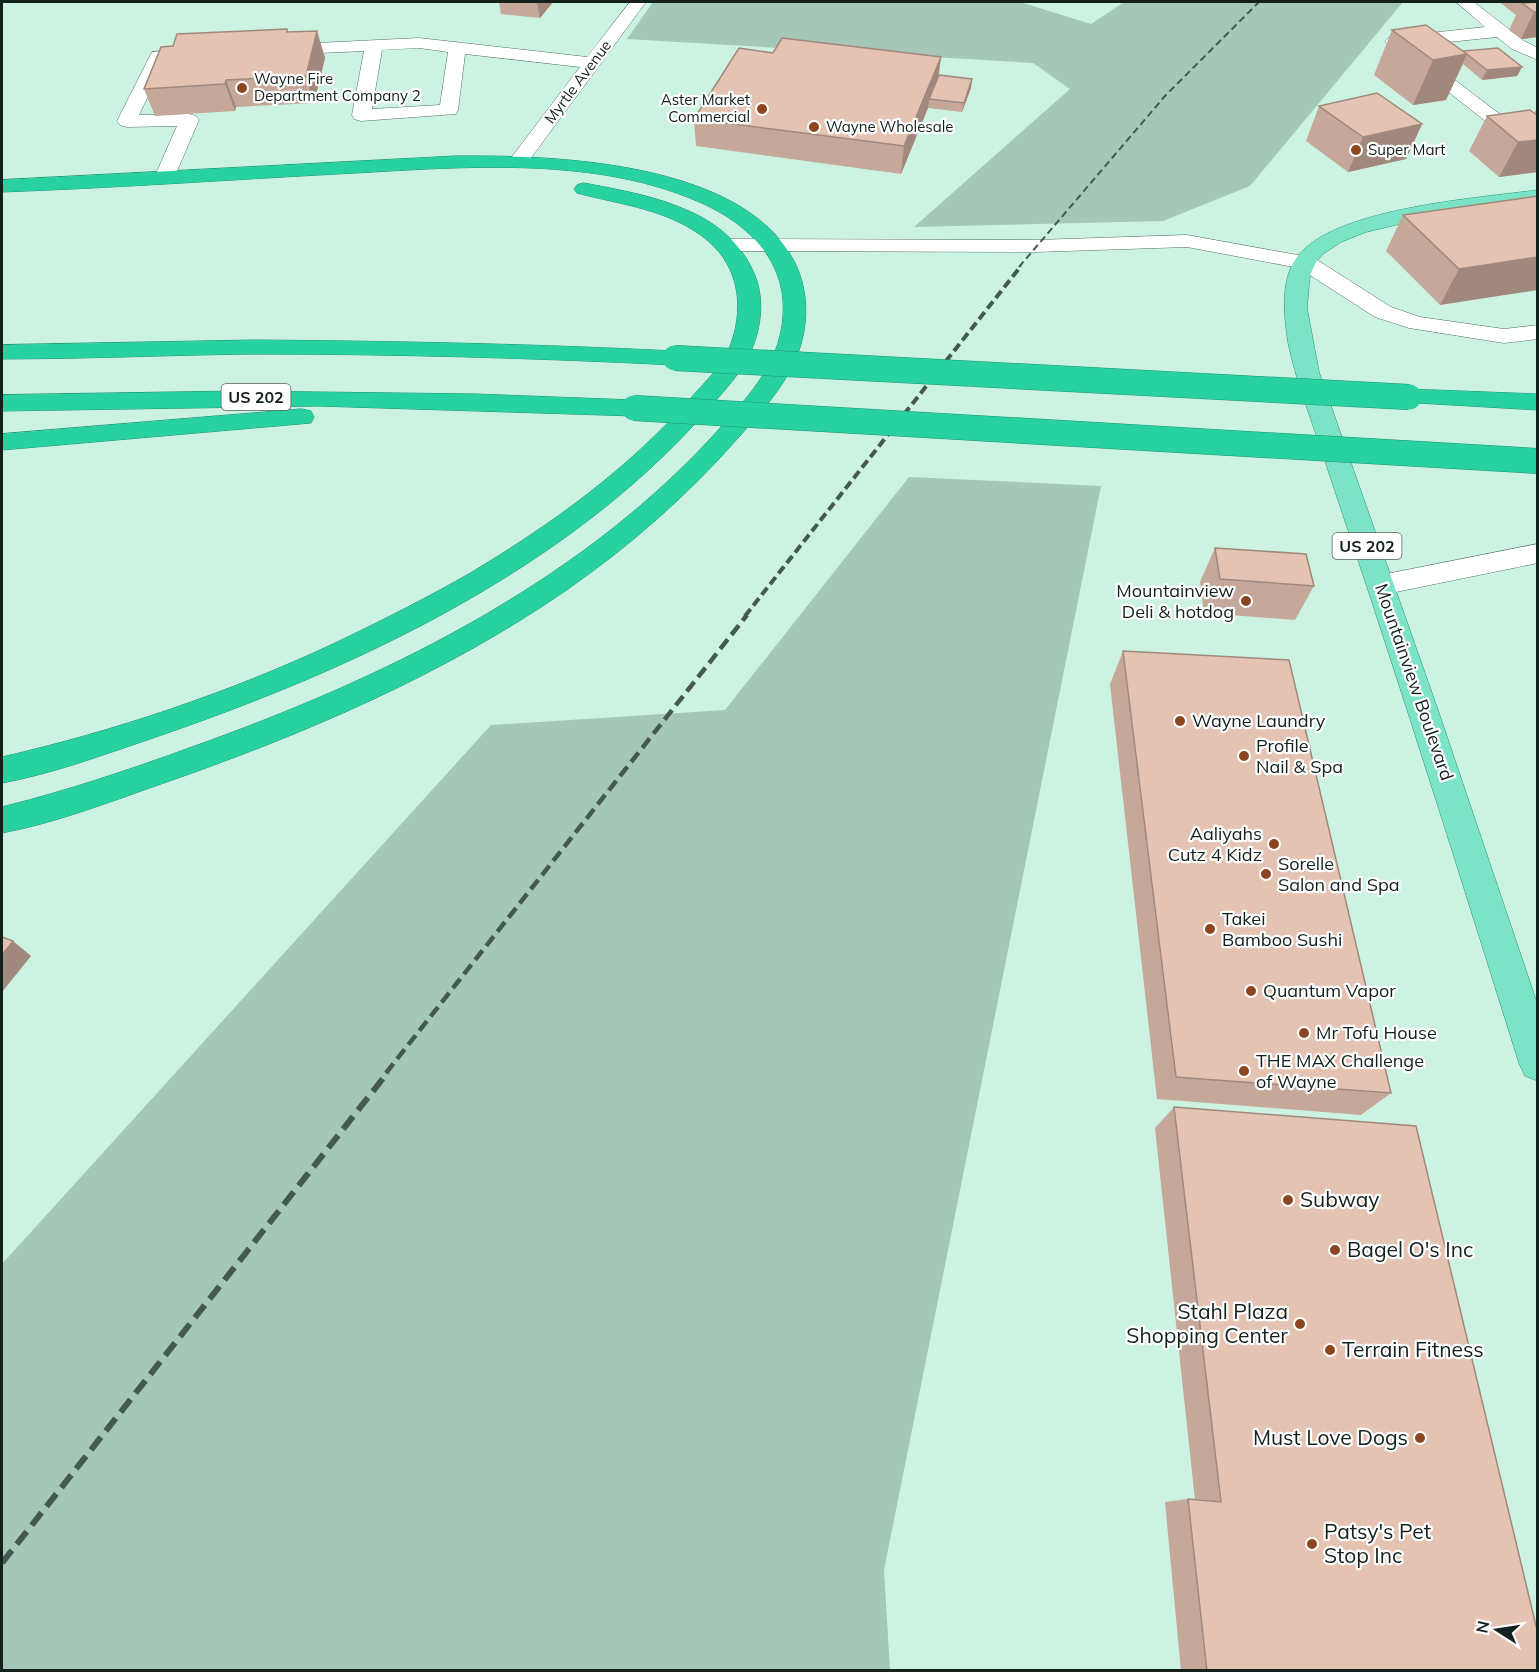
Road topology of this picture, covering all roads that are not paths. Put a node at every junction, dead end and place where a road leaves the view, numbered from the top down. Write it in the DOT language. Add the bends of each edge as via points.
graph roads {
  1 [pos="638,2"];
  2 [pos="1464,2"];
  3 [pos="1500,31"];
  4 [pos="374,45"];
  5 [pos="457,47"];
  6 [pos="261,51"];
  7 [pos="204,53"];
  8 [pos="1538,55"];
  9 [pos="592,63"];
  10 [pos="1538,153"];
  11 [pos="518,162"];
  12 [pos="164,178"];
  13 [pos="2,186"];
  14 [pos="1538,196"];
  15 [pos="2,207"];
  16 [pos="726,245"];
  17 [pos="773,245"];
  18 [pos="1306,263"];
  19 [pos="1538,332"];
  20 [pos="2,352"];
  21 [pos="511,401"];
  22 [pos="1538,402"];
  23 [pos="2,403"];
  24 [pos="2,442"];
  25 [pos="1538,461"];
  26 [pos="1538,553"];
  27 [pos="1381,585"];
  28 [pos="2,770"];
  29 [pos="2,820"];
  30 [pos="1538,1063"];
  1 -- 9 [label="street, Myrtle Avenue"];
  2 -- 3 [label="street"];
  3 -- 8 [label="street"];
  3 -- 10 [label="street" via="1394,42"];
  4 -- 5 [label="street" via="419,43"];
  4 -- 5 [label="street" via="360,115 449,110"];
  4 -- 6 [label="street"];
  5 -- 9 [label="street"];
  7 -- 12 [label="street" via="158,56 128,121 189,120"];
  9 -- 11 [label="street, Myrtle Avenue"];
  11 -- 12 [label="highway"];
  11 -- 17 [label="highway" via="600,168 687,190 730,209"];
  12 -- 13 [label="highway"];
  14 -- 18 [label="main road, Mountainview Boulevard / US 202" via="1413,215 1346,232 1314,249"];
  15 -- 16 [label="highway" via="452,182 538,184 585,189 663,208 698,224"];
  16 -- 17 [label="street"];
  16 -- 28 [label="highway" via="744,269 751,296 749,323 739,352 671,435 635,469 550,534 439,603 296,673 113,740"];
  17 -- 18 [label="street" via="1036,246 1187,241"];
  17 -- 29 [label="highway" via="786,262 795,294 794,326 784,360 763,393 677,489 588,560 470,635 317,712 130,782"];
  18 -- 19 [label="street" via="1383,312 1417,322 1504,336"];
  18 -- 27 [label="main road, Mountainview Boulevard / US 202" via="1295,301 1299,339"];
  20 -- 22 [label="highway, bridge" via="394,347"];
  21 -- 23 [label="highway, US 202" via="239,397"];
  21 -- 24 [label="highway"];
  21 -- 25 [label="highway, US 202, bridge"];
  26 -- 27 [label="street"];
  27 -- 30 [label="main road, Mountainview Boulevard / US 202"];
}
